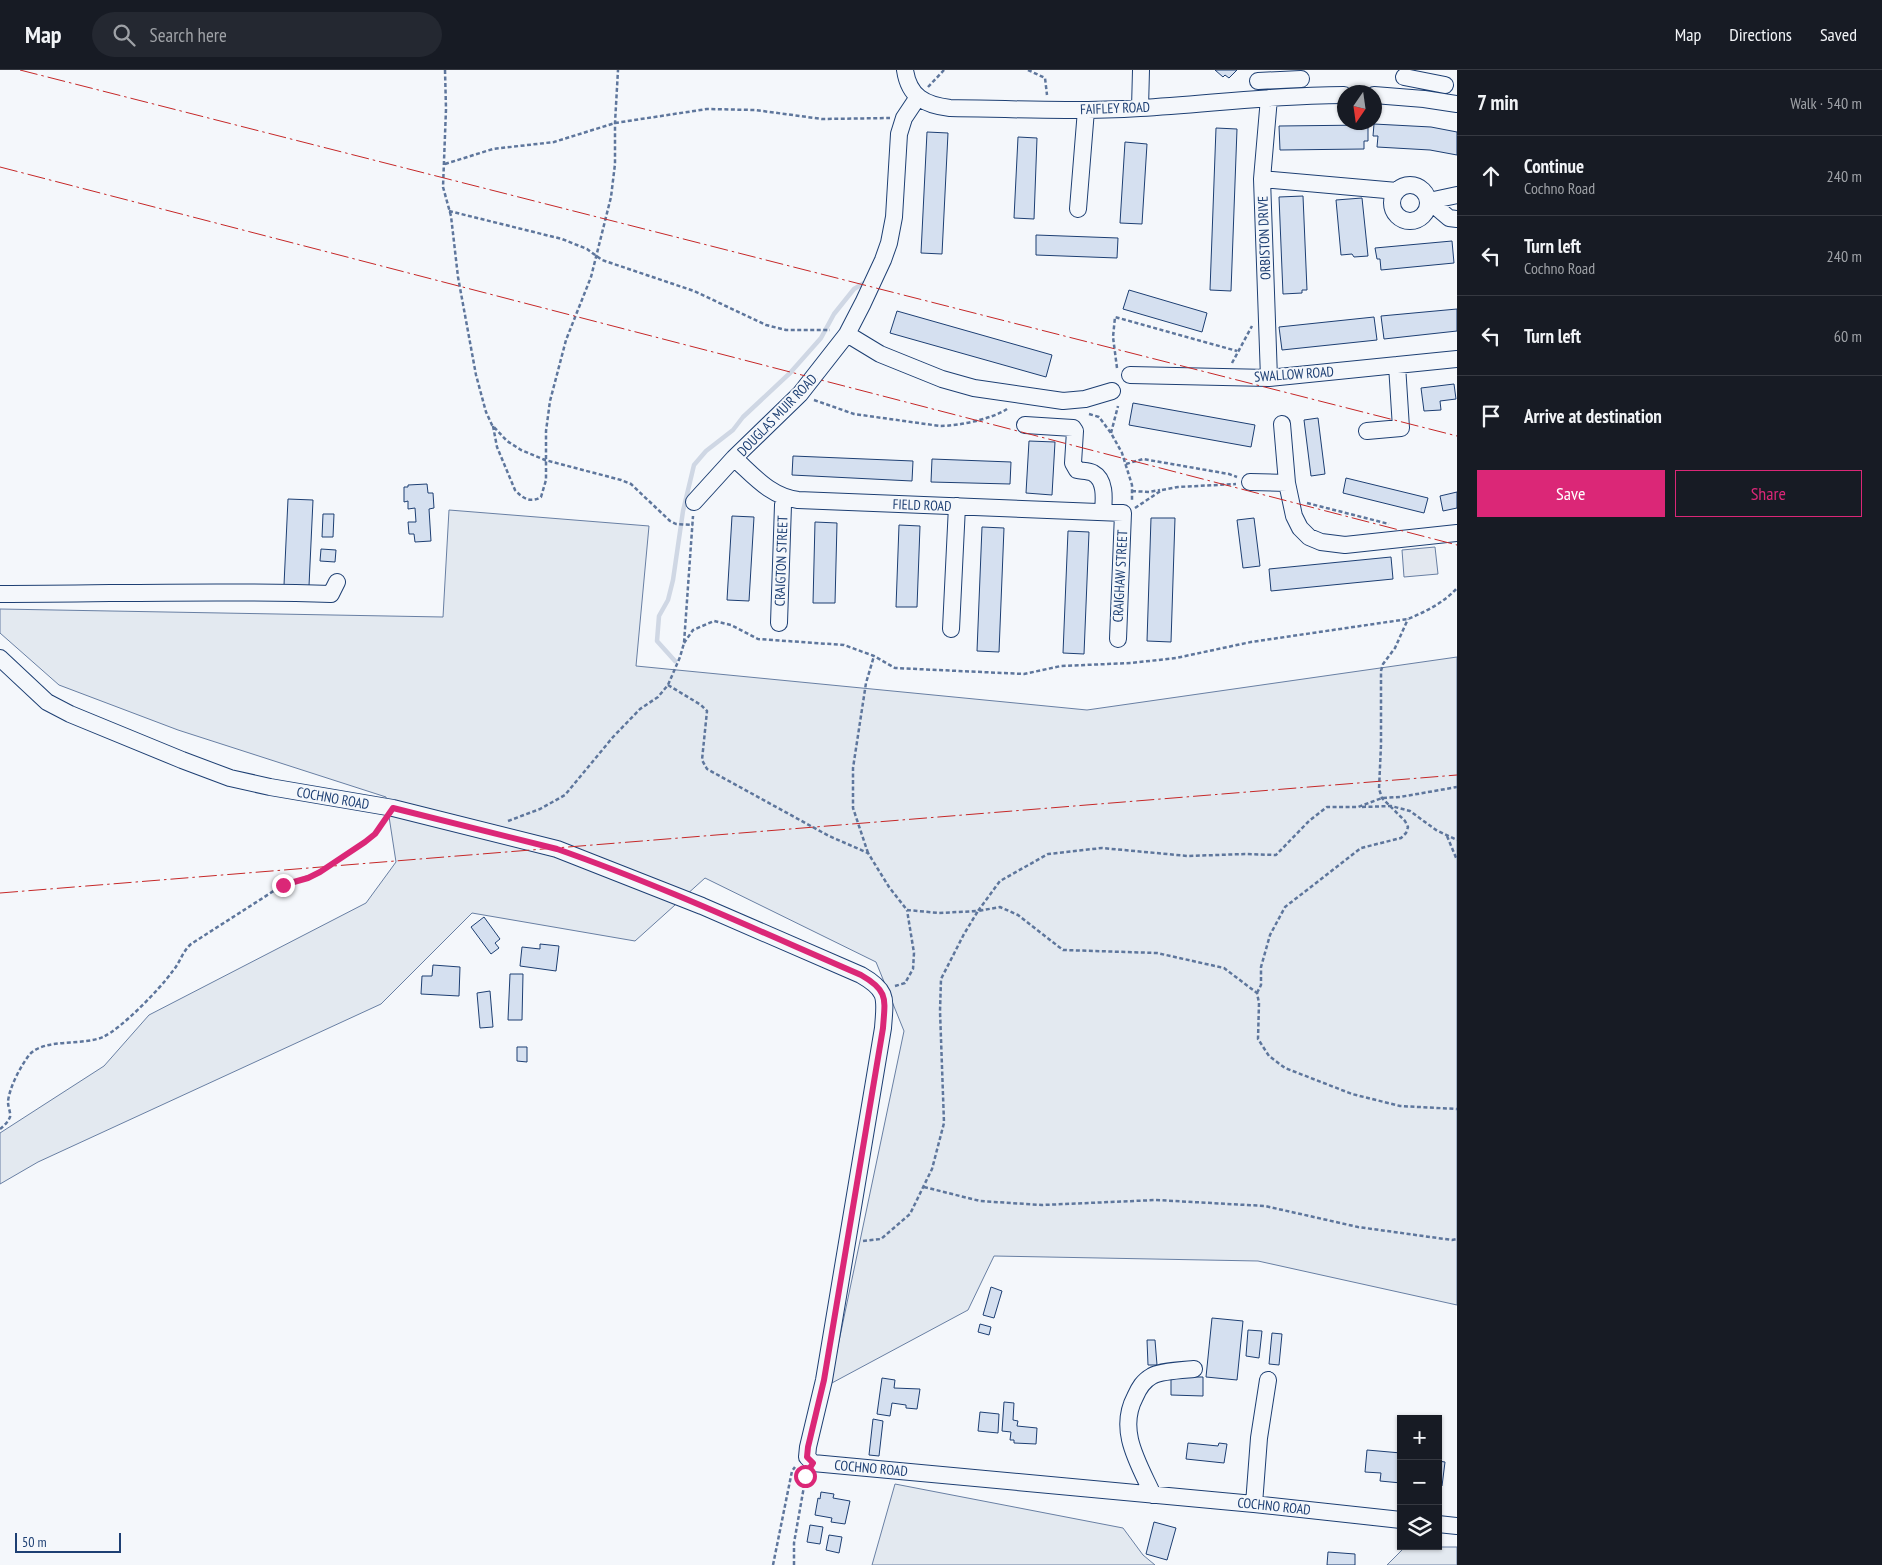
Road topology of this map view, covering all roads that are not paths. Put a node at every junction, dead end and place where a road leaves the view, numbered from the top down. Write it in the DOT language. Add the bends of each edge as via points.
graph roads {
  1 [pos="905,70"];
  2 [pos="1141,70"];
  3 [pos="1404,77"];
  4 [pos="1301,79"];
  5 [pos="1278,80"];
  6 [pos="1258,81"];
  7 [pos="1426,82"];
  8 [pos="1446,85"];
  9 [pos="1337,95"];
  10 [pos="918,96"];
  11 [pos="1382,96"];
  12 [pos="1274,98"];
  13 [pos="1424,99"];
  14 [pos="1457,104"];
  15 [pos="1140,108"];
  16 [pos="1086,110"];
  17 [pos="1262,179"];
  18 [pos="1397,191"];
  19 [pos="1457,195"];
  20 [pos="1428,201"];
  21 [pos="1078,209"];
  22 [pos="1457,219"];
  23 [pos="840,332"];
  24 [pos="1457,359"];
  25 [pos="1397,365"];
  26 [pos="1124,373"];
  27 [pos="1269,378"];
  28 [pos="1116,395"];
  29 [pos="1282,424"];
  30 [pos="1025,425"];
  31 [pos="1368,431"];
  32 [pos="734,458"];
  33 [pos="1250,482"];
  34 [pos="1289,491"];
  35 [pos="785,498"];
  36 [pos="694,502"];
  37 [pos="957,506"];
  38 [pos="1103,512"];
  39 [pos="1123,512"];
  40 [pos="1457,532"];
  41 [pos="336,582"];
  42 [pos="0,594"];
  43 [pos="779,623"];
  44 [pos="951,629"];
  45 [pos="1118,640"];
  46 [pos="0,658"];
  47 [pos="1194,1369"];
  48 [pos="1268,1380"];
  49 [pos="1153,1495"];
  50 [pos="1254,1504"];
  51 [pos="1397,1520"];
  52 [pos="1442,1524"];
  53 [pos="1457,1526"];
  1 -- 10 [label="street" via="906,81"];
  2 -- 15 [label="street"];
  3 -- 7 [label="street"];
  4 -- 5 [label="street"];
  5 -- 6 [label="street"];
  5 -- 12 [label="street, ORBISTON DRIVE"];
  7 -- 8 [label="street"];
  7 -- 13 [label="street"];
  9 -- 12 [label="street, FAIFLEY ROAD"];
  10 -- 16 [label="street, FAIFLEY ROAD" via="936,106 950,108"];
  10 -- 23 [label="street, DOUGLAS MUIR ROAD" via="904,118 899,134 894,217 889,242 863,303"];
  11 -- 13 [label="street"];
  12 -- 15 [label="street, FAIFLEY ROAD"];
  12 -- 17 [label="street, ORBISTON DRIVE"];
  13 -- 14 [label="street"];
  15 -- 16 [label="street, FAIFLEY ROAD"];
  16 -- 21 [label="street"];
  17 -- 18 [label="street"];
  17 -- 27 [label="street, ORBISTON DRIVE"];
  18 -- 20 [label="street" via="1407,185 1419,187"];
  18 -- 20 [label="street" via="1393,196 1393,208 1406,221 1423,217"];
  19 -- 20 [label="street"];
  20 -- 22 [label="street" via="1449,218"];
  23 -- 28 [label="street" via="920,371 974,388 1072,401"];
  23 -- 32 [label="street, DOUGLAS MUIR ROAD" via="800,394"];
  24 -- 25 [label="street, SWALLOW ROAD"];
  25 -- 27 [label="street, SWALLOW ROAD"];
  25 -- 31 [label="street" via="1401,428"];
  26 -- 27 [label="street, SWALLOW ROAD"];
  29 -- 34 [label="street"];
  30 -- 38 [label="street" via="1073,428 1073,464 1077,470 1092,472 1099,478 1104,490"];
  32 -- 35 [label="street, FIELD ROAD" via="764,486"];
  32 -- 36 [label="street, DOUGLAS MUIR ROAD"];
  33 -- 34 [label="street"];
  34 -- 40 [label="street" via="1300,528 1321,542 1345,545"];
  35 -- 37 [label="street, FIELD ROAD"];
  35 -- 43 [label="street, CRAIGTON STREET"];
  37 -- 38 [label="street, FIELD ROAD"];
  37 -- 44 [label="street"];
  38 -- 39 [label="street, FIELD ROAD"];
  39 -- 45 [label="street, CRAIGHAW STREET"];
  41 -- 42 [label="street" via="331,594"];
  46 -- 49 [label="street, COCHNO ROAD" via="48,702 70,714 230,778 393,808 557,849 875,982 882,990 884,1001 883,1028 824,1380 808,1447 810,1460"];
  47 -- 49 [label="street" via="1153,1375 1140,1386 1131,1403 1128,1433 1131,1446"];
  48 -- 50 [label="street"];
  49 -- 50 [label="street, COCHNO ROAD"];
  50 -- 51 [label="street, COCHNO ROAD"];
  52 -- 53 [label="street"];
}
